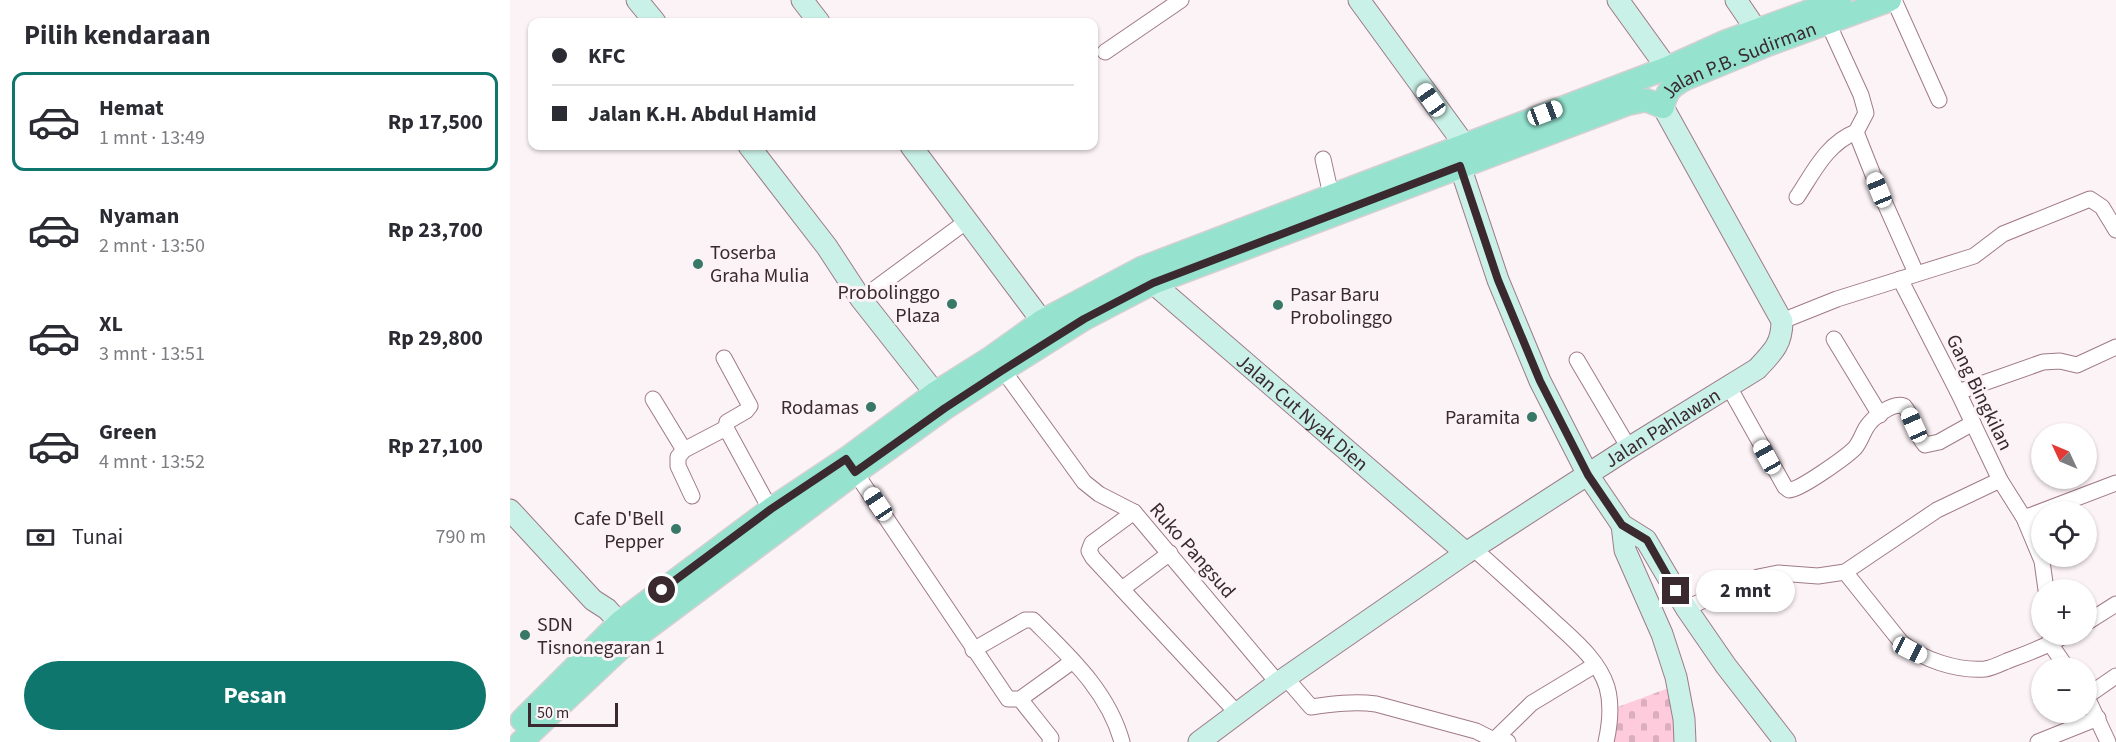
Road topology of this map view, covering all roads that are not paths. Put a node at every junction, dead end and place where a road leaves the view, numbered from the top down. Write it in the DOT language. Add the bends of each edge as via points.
graph roads {
  1 [pos="802,0"];
  2 [pos="1180,0"];
  3 [pos="1359,0"];
  4 [pos="1618,0"];
  5 [pos="1736,0"];
  6 [pos="1840,0"];
  7 [pos="640,1"];
  8 [pos="1885,1"];
  9 [pos="652,18"];
  10 [pos="816,18"];
  11 [pos="1828,23"];
  12 [pos="1762,37"];
  13 [pos="1105,52"];
  14 [pos="1666,68"];
  15 [pos="1939,100"];
  16 [pos="1663,107"];
  17 [pos="1856,132"];
  18 [pos="1464,144"];
  19 [pos="752,150"];
  20 [pos="914,150"];
  21 [pos="1323,159"];
  22 [pos="1460,166"];
  23 [pos="1331,195"];
  24 [pos="1797,196"];
  25 [pos="967,221"];
  26 [pos="2116,230"];
  27 [pos="1916,273"];
  28 [pos="1148,275"];
  29 [pos="1900,279"];
  30 [pos="861,298"];
  31 [pos="1042,321"];
  32 [pos="1782,321"];
  33 [pos="1834,339"];
  34 [pos="2116,347"];
  35 [pos="724,358"];
  36 [pos="1577,360"];
  37 [pos="1003,370"];
  38 [pos="1729,387"];
  39 [pos="1958,392"];
  40 [pos="936,393"];
  41 [pos="653,399"];
  42 [pos="1880,415"];
  43 [pos="1973,423"];
  44 [pos="726,428"];
  45 [pos="1629,448"];
  46 [pos="684,450"];
  47 [pos="850,466"];
  48 [pos="1588,475"];
  49 [pos="2000,480"];
  50 [pos="2116,483"];
  51 [pos="692,496"];
  52 [pos="510,510"];
  53 [pos="1134,512"];
  54 [pos="2024,518"];
  55 [pos="776,519"];
  56 [pos="1622,525"];
  57 [pos="1470,551"];
  58 [pos="1170,553"];
  59 [pos="1845,572"];
  60 [pos="2044,579"];
  61 [pos="1122,589"];
  62 [pos="2116,604"];
  63 [pos="1686,608"];
  64 [pos="2097,615"];
  65 [pos="621,635"];
  66 [pos="2039,645"];
  67 [pos="973,650"];
  68 [pos="1073,661"];
  69 [pos="1594,665"];
  70 [pos="2116,676"];
  71 [pos="1282,680"];
  72 [pos="2097,688"];
  73 [pos="1020,699"];
  74 [pos="1237,713"];
  75 [pos="2098,718"];
  76 [pos="523,729"];
  77 [pos="1498,741"];
  78 [pos="1050,742"];
  79 [pos="1122,742"];
  80 [pos="1199,742"];
  81 [pos="1606,742"];
  82 [pos="1686,742"];
  83 [pos="1785,742"];
  84 [pos="2038,742"];
  85 [pos="2108,742"];
  1 -- 10 [label="street"];
  2 -- 13 [label="street"];
  3 -- 18 [label="street"];
  4 -- 14 [label="street"];
  5 -- 12 [label="street"];
  6 -- 12 [label="main road, Jalan P.B. Sudirman"];
  7 -- 9 [label="street"];
  8 -- 11 [label="main road, Jalan P.B. Sudirman"];
  8 -- 15 [label="street"];
  11 -- 12 [label="main road, Jalan P.B. Sudirman"];
  11 -- 17 [label="street" via="1866,113"];
  12 -- 14 [label="main road, Jalan P.B. Sudirman"];
  12 -- 16 [label="main road, Jalan P.B. Sudirman" via="1674,84"];
  14 -- 18 [label="main road, Jalan P.B. Sudirman"];
  16 -- 22 [label="main road, Jalan P.B. Sudirman" via="1646,100 1628,104"];
  16 -- 32 [label="street"];
  17 -- 24 [label="street" via="1832,147"];
  17 -- 27 [label="street"];
  18 -- 23 [label="main road, Jalan P.B. Sudirman"];
  19 -- 30 [label="street"];
  20 -- 25 [label="street"];
  21 -- 23 [label="street"];
  22 -- 28 [label="main road, Jalan P.B. Sudirman"];
  22 -- 48 [label="street" via="1498,280 1540,381"];
  23 -- 28 [label="main road, Jalan P.B. Sudirman"];
  25 -- 30 [label="street"];
  25 -- 31 [label="street"];
  26 -- 27 [label="street" via="2102,207 2090,199 2003,234 1974,256"];
  27 -- 29 [label="street"];
  28 -- 31 [label="main road, Jalan P.B. Sudirman"];
  28 -- 37 [label="main road, Jalan P.B. Sudirman"];
  28 -- 57 [label="street, Jalan Cut Nyak Dien"];
  29 -- 32 [label="street"];
  29 -- 39 [label="street, Gang Bingkilan"];
  30 -- 40 [label="street"];
  31 -- 40 [label="main road, Jalan P.B. Sudirman"];
  32 -- 38 [label="street, Jalan Pahlawan" via="1782,335 1775,351 1758,369"];
  33 -- 42 [label="street"];
  34 -- 39 [label="street" via="2077,365 2043,362"];
  35 -- 44 [label="street" via="750,406 727,422"];
  36 -- 45 [label="street"];
  37 -- 47 [label="main road, Jalan P.B. Sudirman"];
  37 -- 53 [label="street, Ruko Pangsud" via="1084,482"];
  38 -- 42 [label="street" via="1789,490 1799,489 1846,456 1862,439 1866,427"];
  38 -- 45 [label="street, Jalan Pahlawan"];
  39 -- 43 [label="street, Gang Bingkilan"];
  40 -- 47 [label="main road, Jalan P.B. Sudirman"];
  41 -- 46 [label="street"];
  42 -- 43 [label="street" via="1896,405 1904,406 1926,445"];
  43 -- 49 [label="street, Gang Bingkilan"];
  44 -- 46 [label="street"];
  44 -- 55 [label="street"];
  45 -- 48 [label="street, Jalan Pahlawan"];
  46 -- 51 [label="street" via="678,457 678,466"];
  47 -- 55 [label="main road, Jalan P.B. Sudirman"];
  47 -- 67 [label="street"];
  48 -- 56 [label="street"];
  48 -- 57 [label="street, Jalan Pahlawan"];
  49 -- 54 [label="street, Gang Bingkilan"];
  49 -- 59 [label="street" via="1937,510"];
  50 -- 54 [label="street"];
  52 -- 65 [label="street"];
  53 -- 58 [label="street, Ruko Pangsud"];
  53 -- 61 [label="street" via="1089,547 1093,558"];
  54 -- 60 [label="street, Gang Bingkilan" via="2042,561"];
  55 -- 65 [label="main road, Jalan P.B. Sudirman"];
  56 -- 63 [label="street" via="1647,540"];
  56 -- 82 [label="street" via="1624,550 1662,634 1676,677"];
  57 -- 69 [label="street" via="1572,639"];
  57 -- 71 [label="street, Jalan Pahlawan"];
  58 -- 61 [label="street"];
  58 -- 71 [label="street, Ruko Pangsud"];
  59 -- 63 [label="street" via="1818,576 1778,573"];
  59 -- 66 [label="street" via="1901,642 1932,660 1986,669"];
  61 -- 74 [label="street"];
  62 -- 64 [label="street"];
  63 -- 83 [label="street" via="1725,666"];
  65 -- 76 [label="main road, Jalan P.B. Sudirman"];
  67 -- 68 [label="street" via="1029,619"];
  67 -- 73 [label="street" via="1008,699"];
  68 -- 73 [label="street"];
  68 -- 79 [label="street" via="1106,701 1118,723"];
  69 -- 77 [label="street" via="1532,703"];
  69 -- 81 [label="street" via="1609,696"];
  70 -- 72 [label="street"];
  71 -- 74 [label="street, Jalan Pahlawan"];
  71 -- 77 [label="street, Ruko Pangsud" via="1311,707 1365,702 1476,731"];
  73 -- 78 [label="street" via="1051,738"];
  74 -- 80 [label="street, Jalan Pahlawan"];
  75 -- 84 [label="street"];
  75 -- 85 [label="street"];
}
